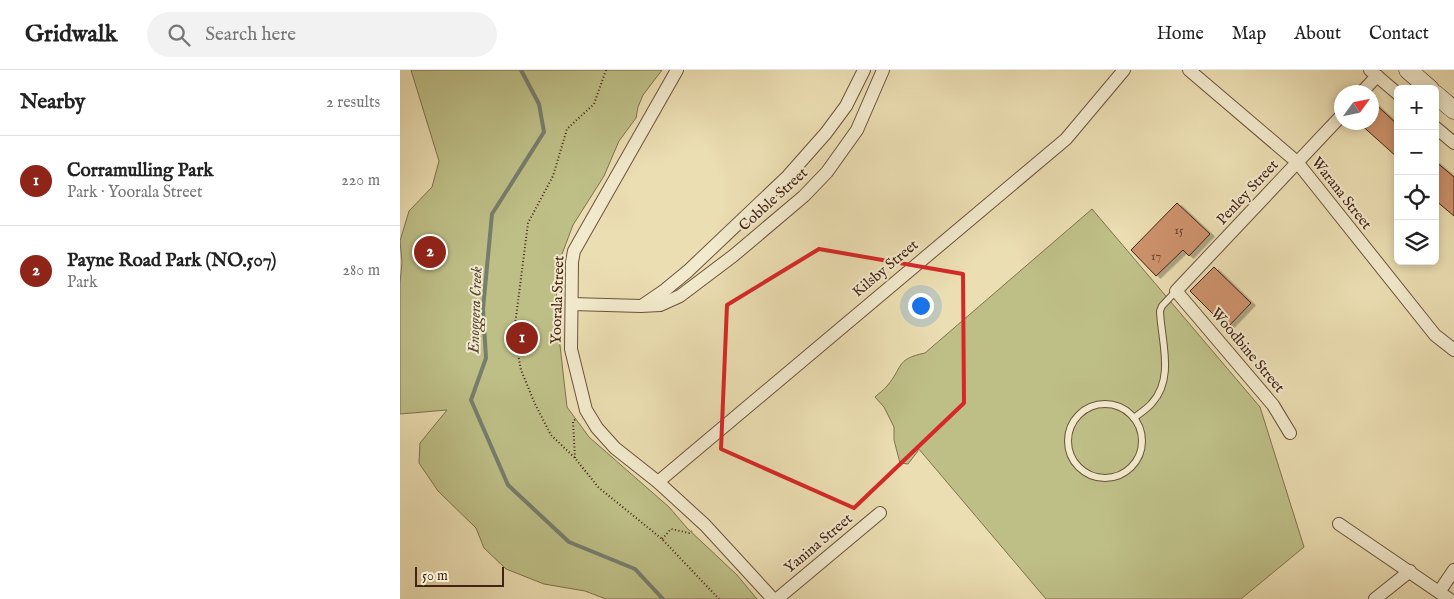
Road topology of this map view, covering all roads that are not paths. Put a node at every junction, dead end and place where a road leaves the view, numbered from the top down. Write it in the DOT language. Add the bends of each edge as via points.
graph roads {
  1 [pos="677,70"];
  2 [pos="864,70"];
  3 [pos="883,70"];
  4 [pos="1124,70"];
  5 [pos="1189,70"];
  6 [pos="1408,70"];
  7 [pos="1374,73"];
  8 [pos="1366,85"];
  9 [pos="1425,85"];
  10 [pos="1394,90"];
  11 [pos="1439,97"];
  12 [pos="1454,110"];
  13 [pos="1334,123"];
  14 [pos="1439,130"];
  15 [pos="1454,143"];
  16 [pos="1297,162"];
  17 [pos="1176,291"];
  18 [pos="572,304"];
  19 [pos="641,306"];
  20 [pos="1454,350"];
  21 [pos="1134,418"];
  22 [pos="1290,434"];
  23 [pos="658,482"];
  24 [pos="880,513"];
  25 [pos="1339,524"];
  26 [pos="1454,570"];
  27 [pos="1410,571"];
  28 [pos="1444,596"];
  29 [pos="775,599"];
  30 [pos="1375,599"];
  1 -- 18 [label="street, Yoorala Street" via="578,242 572,262"];
  2 -- 19 [label="street, Cobble Street" via="846,106 788,176 688,271"];
  3 -- 19 [label="street, Cobble Street" via="858,130 827,172 804,196 680,296 660,305"];
  4 -- 23 [label="street, Kilsby Street" via="1066,139"];
  5 -- 16 [label="street, Warana Street"];
  6 -- 9 [label="main road"];
  7 -- 8 [label="street"];
  7 -- 10 [label="street"];
  11 -- 12 [label="main road"];
  13 -- 16 [label="street, Penley Street"];
  14 -- 15 [label="street"];
  16 -- 17 [label="street, Penley Street"];
  16 -- 20 [label="street, Warana Street" via="1436,335"];
  17 -- 21 [label="lane" via="1160,311 1165,356 1160,389 1153,402"];
  17 -- 22 [label="street, Woodbine Street" via="1273,405"];
  18 -- 19 [label="street, Cobble Street"];
  18 -- 23 [label="street, Yoorala Street" via="571,349 586,410 615,448"];
  21 -- 21 [label="lane" via="1142,442 1133,465 1112,478 1087,474 1077,466 1071,456 1068,433 1081,413 1102,404 1114,405"];
  23 -- 29 [label="street, Yoorala Street" via="706,525"];
  24 -- 29 [label="street, Yanina Street"];
  25 -- 27 [label="street"];
  26 -- 28 [label="street"];
  27 -- 28 [label="street"];
  27 -- 30 [label="street"];
}
